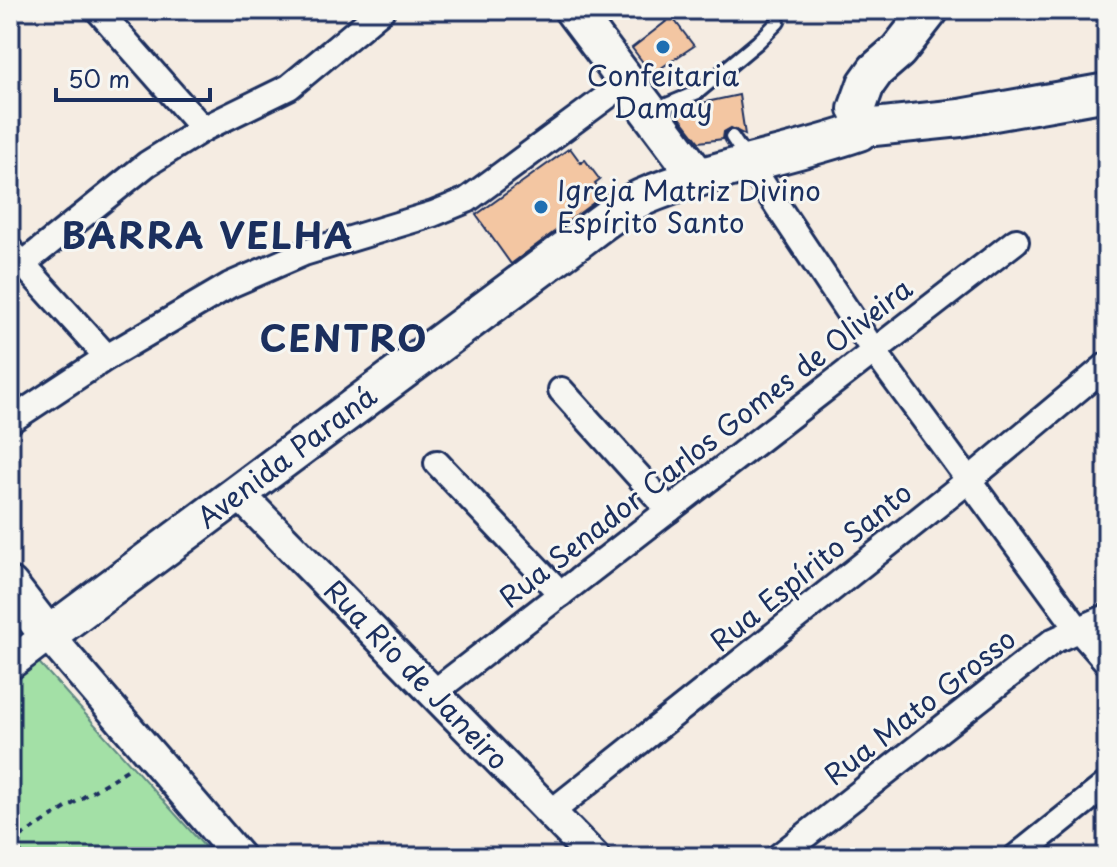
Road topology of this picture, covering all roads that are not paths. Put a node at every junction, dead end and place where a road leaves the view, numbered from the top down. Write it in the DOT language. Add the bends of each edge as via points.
graph roads {
  1 [pos="382,10"];
  2 [pos="573,10"];
  3 [pos="930,10"];
  4 [pos="106,13"];
  5 [pos="778,22"];
  6 [pos="628,81"];
  7 [pos="1107,92"];
  8 [pos="651,112"];
  9 [pos="863,119"];
  10 [pos="203,129"];
  11 [pos="754,152"];
  12 [pos="699,178"];
  13 [pos="1016,241"];
  14 [pos="16,257"];
  15 [pos="874,351"];
  16 [pos="107,357"];
  17 [pos="1107,365"];
  18 [pos="561,390"];
  19 [pos="10,421"];
  20 [pos="437,463"];
  21 [pos="969,480"];
  22 [pos="238,493"];
  23 [pos="669,510"];
  24 [pos="10,586"];
  25 [pos="561,594"];
  26 [pos="1107,617"];
  27 [pos="1078,629"];
  28 [pos="48,635"];
  29 [pos="1107,662"];
  30 [pos="10,664"];
  31 [pos="433,693"];
  32 [pos="1107,784"];
  33 [pos="550,813"];
  34 [pos="239,857"];
  35 [pos="594,857"];
  36 [pos="778,857"];
  37 [pos="1016,857"];
  1 -- 10 [label="street" via="289,87"];
  2 -- 6 [label="main road"];
  3 -- 9 [label="main road" via="898,51"];
  4 -- 10 [label="street"];
  5 -- 8 [label="lane" via="702,97"];
  6 -- 8 [label="main road"];
  6 -- 16 [label="street" via="467,200 265,269"];
  7 -- 9 [label="main road, Avenida Paraná" via="960,118"];
  8 -- 12 [label="main road"];
  9 -- 11 [label="main road, Avenida Paraná"];
  10 -- 14 [label="street"];
  11 -- 12 [label="main road, Avenida Paraná"];
  11 -- 15 [label="street"];
  12 -- 22 [label="main road, Avenida Paraná" via="639,199"];
  13 -- 15 [label="street, Rua Senador Carlos Gomes de Oliveira"];
  14 -- 16 [label="street"];
  15 -- 21 [label="street"];
  15 -- 23 [label="street, Rua Senador Carlos Gomes de Oliveira"];
  16 -- 19 [label="street"];
  17 -- 21 [label="street, Rua Espírito Santo"];
  18 -- 23 [label="street"];
  20 -- 25 [label="street"];
  21 -- 27 [label="street"];
  21 -- 33 [label="street, Rua Espírito Santo"];
  22 -- 28 [label="main road, Avenida Paraná"];
  22 -- 31 [label="street, Rua Rio de Janeiro"];
  23 -- 25 [label="street, Rua Senador Carlos Gomes de Oliveira"];
  24 -- 28 [label="main road"];
  25 -- 31 [label="street, Rua Senador Carlos Gomes de Oliveira"];
  26 -- 27 [label="street, Rua Mato Grosso"];
  27 -- 29 [label="street"];
  27 -- 36 [label="street, Rua Mato Grosso" via="1053,641"];
  28 -- 30 [label="street"];
  28 -- 34 [label="street"];
  31 -- 33 [label="street, Rua Rio de Janeiro"];
  32 -- 37 [label="street"];
  33 -- 35 [label="street, Rua Rio de Janeiro"];
}
